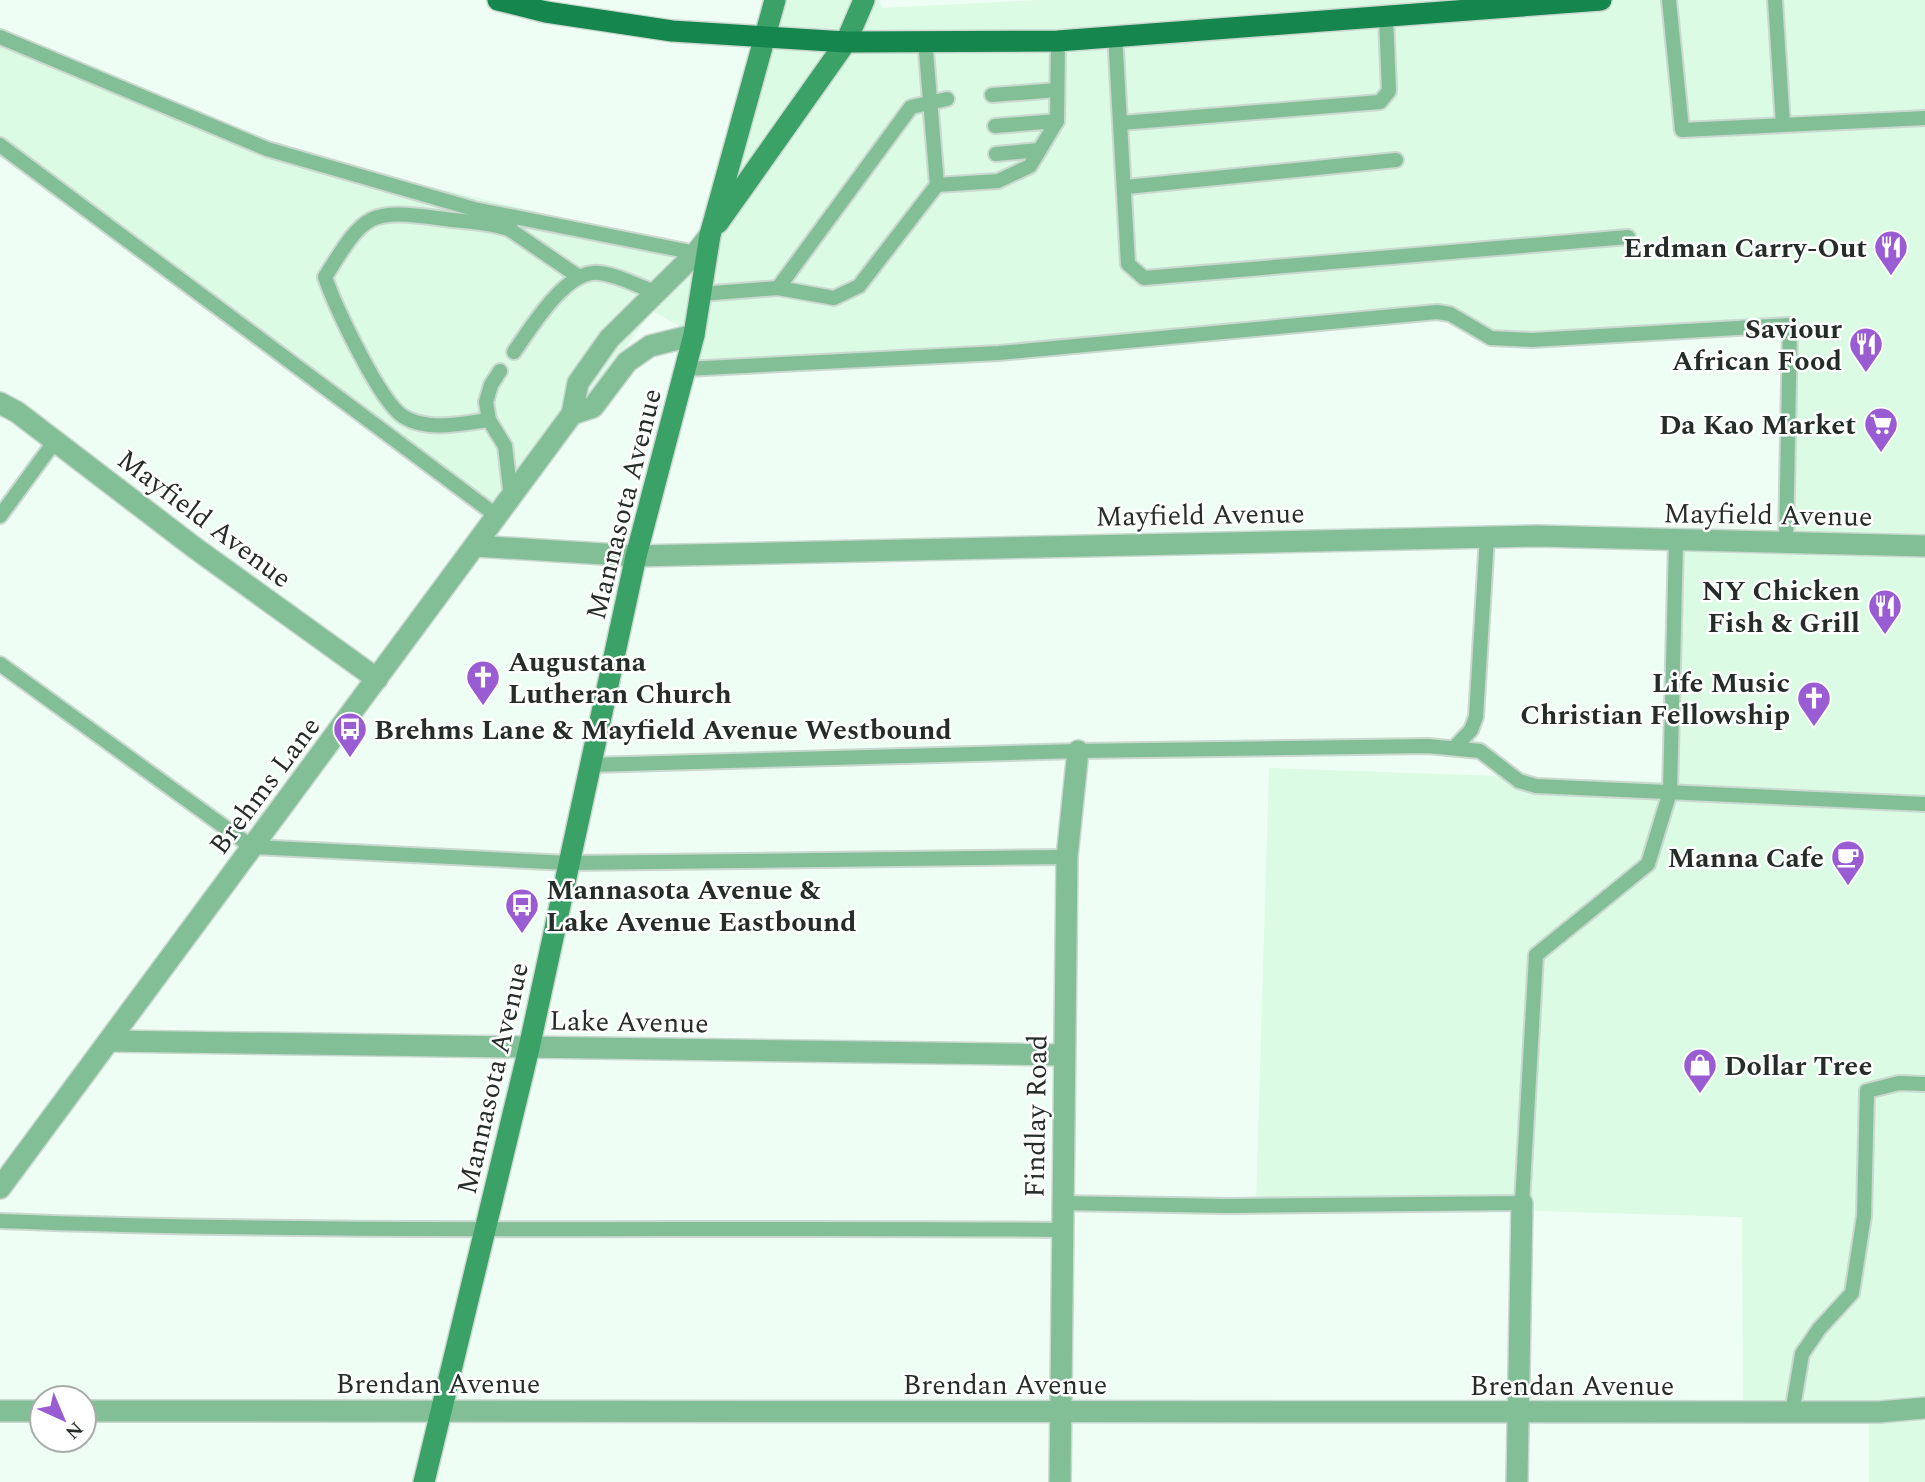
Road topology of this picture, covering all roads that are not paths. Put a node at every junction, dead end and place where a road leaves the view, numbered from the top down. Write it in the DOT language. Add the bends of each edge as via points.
graph roads {
  1 [pos="498,0"];
  2 [pos="775,0"];
  3 [pos="864,0"];
  4 [pos="1601,0"];
  5 [pos="1669,0"];
  6 [pos="1775,0"];
  7 [pos="1493,4"];
  8 [pos="1374,12"];
  9 [pos="1115,34"];
  10 [pos="763,36"];
  11 [pos="0,37"];
  12 [pos="925,39"];
  13 [pos="1058,41"];
  14 [pos="846,42"];
  15 [pos="1057,90"];
  16 [pos="992,95"];
  17 [pos="947,99"];
  18 [pos="930,101"];
  19 [pos="1925,118"];
  20 [pos="1057,121"];
  21 [pos="1121,123"];
  22 [pos="1783,125"];
  23 [pos="995,126"];
  24 [pos="949,130"];
  25 [pos="932,132"];
  26 [pos="0,145"];
  27 [pos="1039,150"];
  28 [pos="996,154"];
  29 [pos="951,159"];
  30 [pos="934,160"];
  31 [pos="1396,160"];
  32 [pos="937,185"];
  33 [pos="1126,187"];
  34 [pos="510,222"];
  35 [pos="710,235"];
  36 [pos="1628,237"];
  37 [pos="696,253"];
  38 [pos="579,277"];
  39 [pos="778,288"];
  40 [pos="656,293"];
  41 [pos="701,294"];
  42 [pos="694,335"];
  43 [pos="514,352"];
  44 [pos="685,369"];
  45 [pos="500,370"];
  46 [pos="0,403"];
  47 [pos="572,414"];
  48 [pos="403,417"];
  49 [pos="489,420"];
  50 [pos="390,436"];
  51 [pos="55,441"];
  52 [pos="511,497"];
  53 [pos="0,516"];
  54 [pos="497,516"];
  55 [pos="1487,537"];
  56 [pos="1676,540"];
  57 [pos="1786,543"];
  58 [pos="475,546"];
  59 [pos="1925,546"];
  60 [pos="636,556"];
  61 [pos="0,664"];
  62 [pos="377,678"];
  63 [pos="1454,748"];
  64 [pos="1078,751"];
  65 [pos="591,765"];
  66 [pos="1670,792"];
  67 [pos="1925,804"];
  68 [pos="252,847"];
  69 [pos="1067,857"];
  70 [pos="568,863"];
  71 [pos="109,1041"];
  72 [pos="529,1048"];
  73 [pos="1064,1055"];
  74 [pos="1925,1084"];
  75 [pos="0,1188"];
  76 [pos="1522,1202"];
  77 [pos="1061,1203"];
  78 [pos="0,1222"];
  79 [pos="1064,1230"];
  80 [pos="485,1231"];
  81 [pos="1925,1408"];
  82 [pos="0,1411"];
  83 [pos="28,1411"];
  84 [pos="98,1411"];
  85 [pos="442,1411"];
  86 [pos="1061,1412"];
  87 [pos="1517,1413"];
  88 [pos="1792,1413"];
  89 [pos="424,1482"];
  90 [pos="1060,1482"];
  91 [pos="1517,1482"];
  1 -- 10 [label="main road" via="672,31"];
  2 -- 10 [label="street, Mannasota Avenue"];
  3 -- 14 [label="street, Mannasota Avenue"];
  4 -- 7 [label="main road"];
  5 -- 22 [label="lane" via="1682,130"];
  6 -- 22 [label="lane"];
  7 -- 8 [label="main road"];
  8 -- 9 [label="main road" via="1234,30"];
  8 -- 21 [label="lane" via="1390,90 1380,102"];
  9 -- 13 [label="main road"];
  9 -- 21 [label="lane"];
  10 -- 14 [label="main road"];
  10 -- 35 [label="street, Mannasota Avenue"];
  11 -- 34 [label="lane" via="267,149"];
  12 -- 13 [label="main road"];
  12 -- 14 [label="main road"];
  12 -- 18 [label="lane"];
  13 -- 15 [label="lane"];
  14 -- 35 [label="street, Mannasota Avenue"];
  15 -- 16 [label="lane"];
  15 -- 20 [label="lane"];
  17 -- 18 [label="lane"];
  18 -- 25 [label="lane"];
  18 -- 39 [label="lane" via="911,107"];
  19 -- 22 [label="lane"];
  20 -- 23 [label="lane"];
  20 -- 27 [label="lane"];
  21 -- 33 [label="lane"];
  24 -- 25 [label="lane"];
  25 -- 30 [label="lane"];
  26 -- 50 [label="lane"];
  27 -- 28 [label="lane"];
  27 -- 32 [label="lane" via="1030,166 998,181"];
  29 -- 30 [label="lane"];
  30 -- 32 [label="lane"];
  31 -- 33 [label="lane"];
  32 -- 39 [label="lane" via="859,286 834,298"];
  33 -- 36 [label="lane" via="1128,264 1144,278"];
  34 -- 37 [label="lane"];
  34 -- 38 [label="lane"];
  34 -- 48 [label="lane" via="383,214 360,226 325,277 383,396"];
  35 -- 37 [label="street, Brehms Lane"];
  35 -- 41 [label="street, Mannasota Avenue"];
  37 -- 40 [label="street, Brehms Lane"];
  38 -- 40 [label="lane" via="597,272"];
  38 -- 43 [label="lane" via="565,286"];
  39 -- 41 [label="lane"];
  40 -- 47 [label="street, Brehms Lane" via="609,339 578,383"];
  41 -- 42 [label="street, Mannasota Avenue"];
  42 -- 44 [label="street, Mannasota Avenue"];
  42 -- 47 [label="street, Brehms Lane" via="650,346 627,362 593,407"];
  44 -- 57 [label="lane" via="999,354 1437,312 1471,324 1491,338 1532,340 1790,325"];
  44 -- 60 [label="street, Mannasota Avenue"];
  45 -- 49 [label="lane" via="486,402"];
  46 -- 51 [label="street, Mayfield Avenue"];
  47 -- 52 [label="street, Brehms Lane"];
  48 -- 49 [label="lane" via="432,426"];
  48 -- 50 [label="lane"];
  49 -- 52 [label="lane" via="505,446"];
  50 -- 54 [label="lane"];
  51 -- 53 [label="lane"];
  51 -- 62 [label="street, Mayfield Avenue"];
  52 -- 54 [label="street, Brehms Lane"];
  54 -- 58 [label="street, Brehms Lane"];
  55 -- 56 [label="street, Mayfield Avenue"];
  55 -- 60 [label="street, Mayfield Avenue"];
  55 -- 63 [label="lane" via="1476,717"];
  56 -- 57 [label="street, Mayfield Avenue"];
  56 -- 66 [label="lane"];
  57 -- 59 [label="street, Mayfield Avenue"];
  58 -- 60 [label="street, Mayfield Avenue"];
  58 -- 62 [label="street, Brehms Lane"];
  60 -- 65 [label="street, Mannasota Avenue"];
  61 -- 68 [label="lane"];
  62 -- 68 [label="street, Brehms Lane"];
  63 -- 64 [label="lane"];
  63 -- 66 [label="lane" via="1480,751 1519,781 1536,786"];
  64 -- 65 [label="lane"];
  64 -- 69 [label="street, Findlay Road"];
  65 -- 70 [label="street, Mannasota Avenue"];
  66 -- 67 [label="lane"];
  66 -- 76 [label="lane" via="1648,864 1536,955"];
  68 -- 70 [label="lane"];
  68 -- 71 [label="street, Brehms Lane"];
  69 -- 70 [label="lane"];
  69 -- 73 [label="street, Findlay Road"];
  70 -- 72 [label="street, Mannasota Avenue"];
  71 -- 72 [label="street, Lake Avenue"];
  71 -- 75 [label="street, Brehms Lane"];
  72 -- 73 [label="street, Lake Avenue"];
  72 -- 80 [label="street, Mannasota Avenue"];
  73 -- 77 [label="street, Findlay Road"];
  74 -- 88 [label="lane" via="1899,1083 1867,1091 1864,1216 1852,1293 1802,1354"];
  76 -- 77 [label="lane"];
  76 -- 87 [label="street"];
  77 -- 79 [label="street, Findlay Road"];
  78 -- 80 [label="lane"];
  79 -- 80 [label="lane"];
  79 -- 86 [label="street, Findlay Road"];
  80 -- 85 [label="street, Mannasota Avenue"];
  81 -- 88 [label="street, Brendan Avenue"];
  82 -- 83 [label="street"];
  84 -- 85 [label="street, Brendan Avenue"];
  85 -- 86 [label="street, Brendan Avenue"];
  85 -- 89 [label="street, Mannasota Avenue"];
  86 -- 87 [label="street, Brendan Avenue"];
  86 -- 90 [label="street, Findlay Road"];
  87 -- 88 [label="street, Brendan Avenue"];
  87 -- 91 [label="street"];
}
